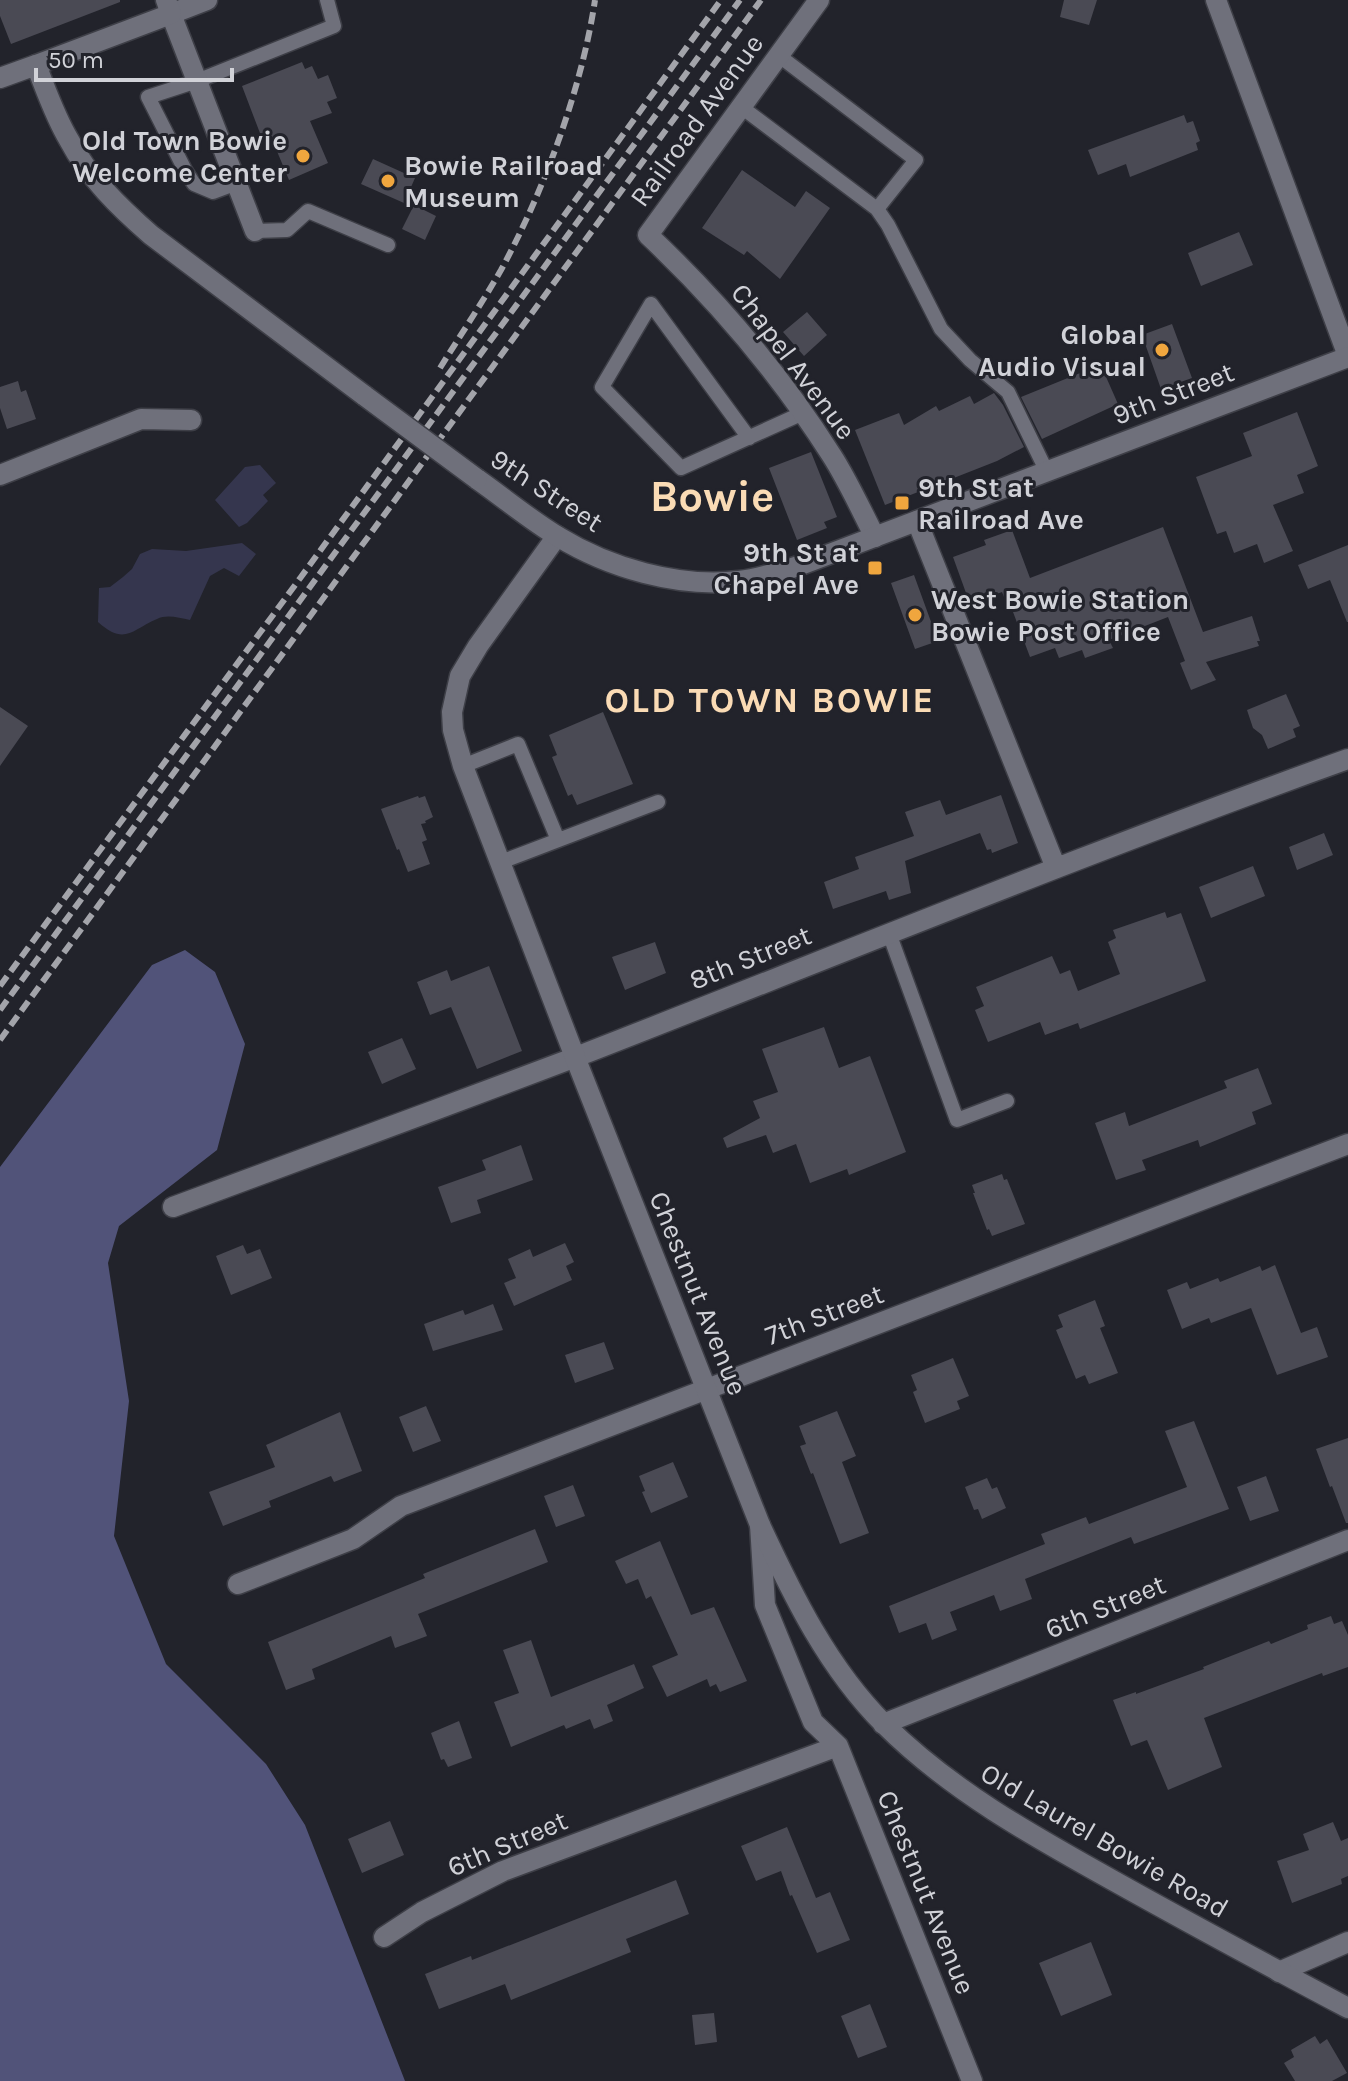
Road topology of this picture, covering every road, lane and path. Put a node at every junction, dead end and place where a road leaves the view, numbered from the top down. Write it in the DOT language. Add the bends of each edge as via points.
graph roads {
  1 [pos="207,0"];
  2 [pos="327,0"];
  3 [pos="819,0"];
  4 [pos="1223,2"];
  5 [pos="169,7"];
  6 [pos="778,55"];
  7 [pos="36,65"];
  8 [pos="0,78"];
  9 [pos="197,81"];
  10 [pos="740,106"];
  11 [pos="237,183"];
  12 [pos="877,209"];
  13 [pos="255,231"];
  14 [pos="648,235"];
  15 [pos="388,245"];
  16 [pos="1348,356"];
  17 [pos="803,413"];
  18 [pos="191,420"];
  19 [pos="749,438"];
  20 [pos="1047,472"];
  21 [pos="0,475"];
  22 [pos="917,521"];
  23 [pos="557,536"];
  24 [pos="875,537"];
  25 [pos="1348,759"];
  26 [pos="463,766"];
  27 [pos="658,802"];
  28 [pos="558,840"];
  29 [pos="501,862"];
  30 [pos="1056,868"];
  31 [pos="889,933"];
  32 [pos="575,1057"];
  33 [pos="1007,1101"];
  34 [pos="1348,1144"];
  35 [pos="173,1207"];
  36 [pos="707,1388"];
  37 [pos="760,1525"];
  38 [pos="1348,1540"];
  39 [pos="238,1584"];
  40 [pos="883,1724"];
  41 [pos="838,1746"];
  42 [pos="384,1937"];
  43 [pos="1348,1942"];
  44 [pos="1279,1972"];
  45 [pos="1348,2008"];
  46 [pos="972,2081"];
  1 -- 5 [label="street"];
  2 -- 9 [label="lane" via="334,26"];
  3 -- 6 [label="street, Railroad Avenue"];
  4 -- 16 [label="street"];
  5 -- 7 [label="street"];
  5 -- 9 [label="street"];
  6 -- 10 [label="street, Railroad Avenue"];
  6 -- 12 [label="lane" via="916,160"];
  7 -- 8 [label="street"];
  7 -- 23 [label="street, 9th Street, bridge" via="69,141 121,208"];
  9 -- 11 [label="street"];
  9 -- 11 [label="lane" via="148,97 194,184 213,192"];
  10 -- 12 [label="lane"];
  10 -- 14 [label="street, Railroad Avenue"];
  11 -- 13 [label="street"];
  12 -- 20 [label="lane" via="941,329 1008,392"];
  13 -- 15 [label="lane" via="287,230 308,211"];
  14 -- 17 [label="street, Chapel Avenue" via="733,322"];
  16 -- 20 [label="street, 9th Street"];
  17 -- 19 [label="lane"];
  17 -- 24 [label="street, Chapel Avenue" via="834,458"];
  18 -- 21 [label="street" via="141,419"];
  19 -- 19 [label="lane" via="681,468 602,387 651,304"];
  20 -- 22 [label="street, 9th Street"];
  22 -- 24 [label="street, 9th Street"];
  22 -- 30 [label="street"];
  23 -- 24 [label="street, 9th Street" via="617,564 706,582 767,576"];
  23 -- 26 [label="street, Chestnut Avenue" via="460,676 452,712"];
  25 -- 30 [label="street, 8th Street"];
  26 -- 28 [label="lane" via="518,744"];
  26 -- 29 [label="street, Chestnut Avenue"];
  27 -- 28 [label="lane"];
  28 -- 29 [label="lane"];
  29 -- 32 [label="street, Chestnut Avenue"];
  30 -- 31 [label="street, 8th Street"];
  31 -- 32 [label="street, 8th Street"];
  31 -- 33 [label="lane" via="957,1120"];
  32 -- 35 [label="street, 8th Street"];
  32 -- 36 [label="street, Chestnut Avenue"];
  34 -- 36 [label="street, 7th Street"];
  36 -- 37 [label="street, Chestnut Avenue"];
  36 -- 39 [label="street, 7th Street" via="401,1506 353,1539"];
  37 -- 40 [label="street, Old Laurel Bowie Road" via="815,1634"];
  37 -- 41 [label="street, Chestnut Avenue" via="765,1605 813,1722"];
  38 -- 40 [label="street, 6th Street"];
  40 -- 44 [label="street, Old Laurel Bowie Road" via="954,1783 1027,1832"];
  41 -- 42 [label="street, 6th Street" via="503,1871"];
  41 -- 46 [label="street, Chestnut Avenue"];
  43 -- 44 [label="street"];
  44 -- 45 [label="street, Old Laurel Bowie Road"];
}
